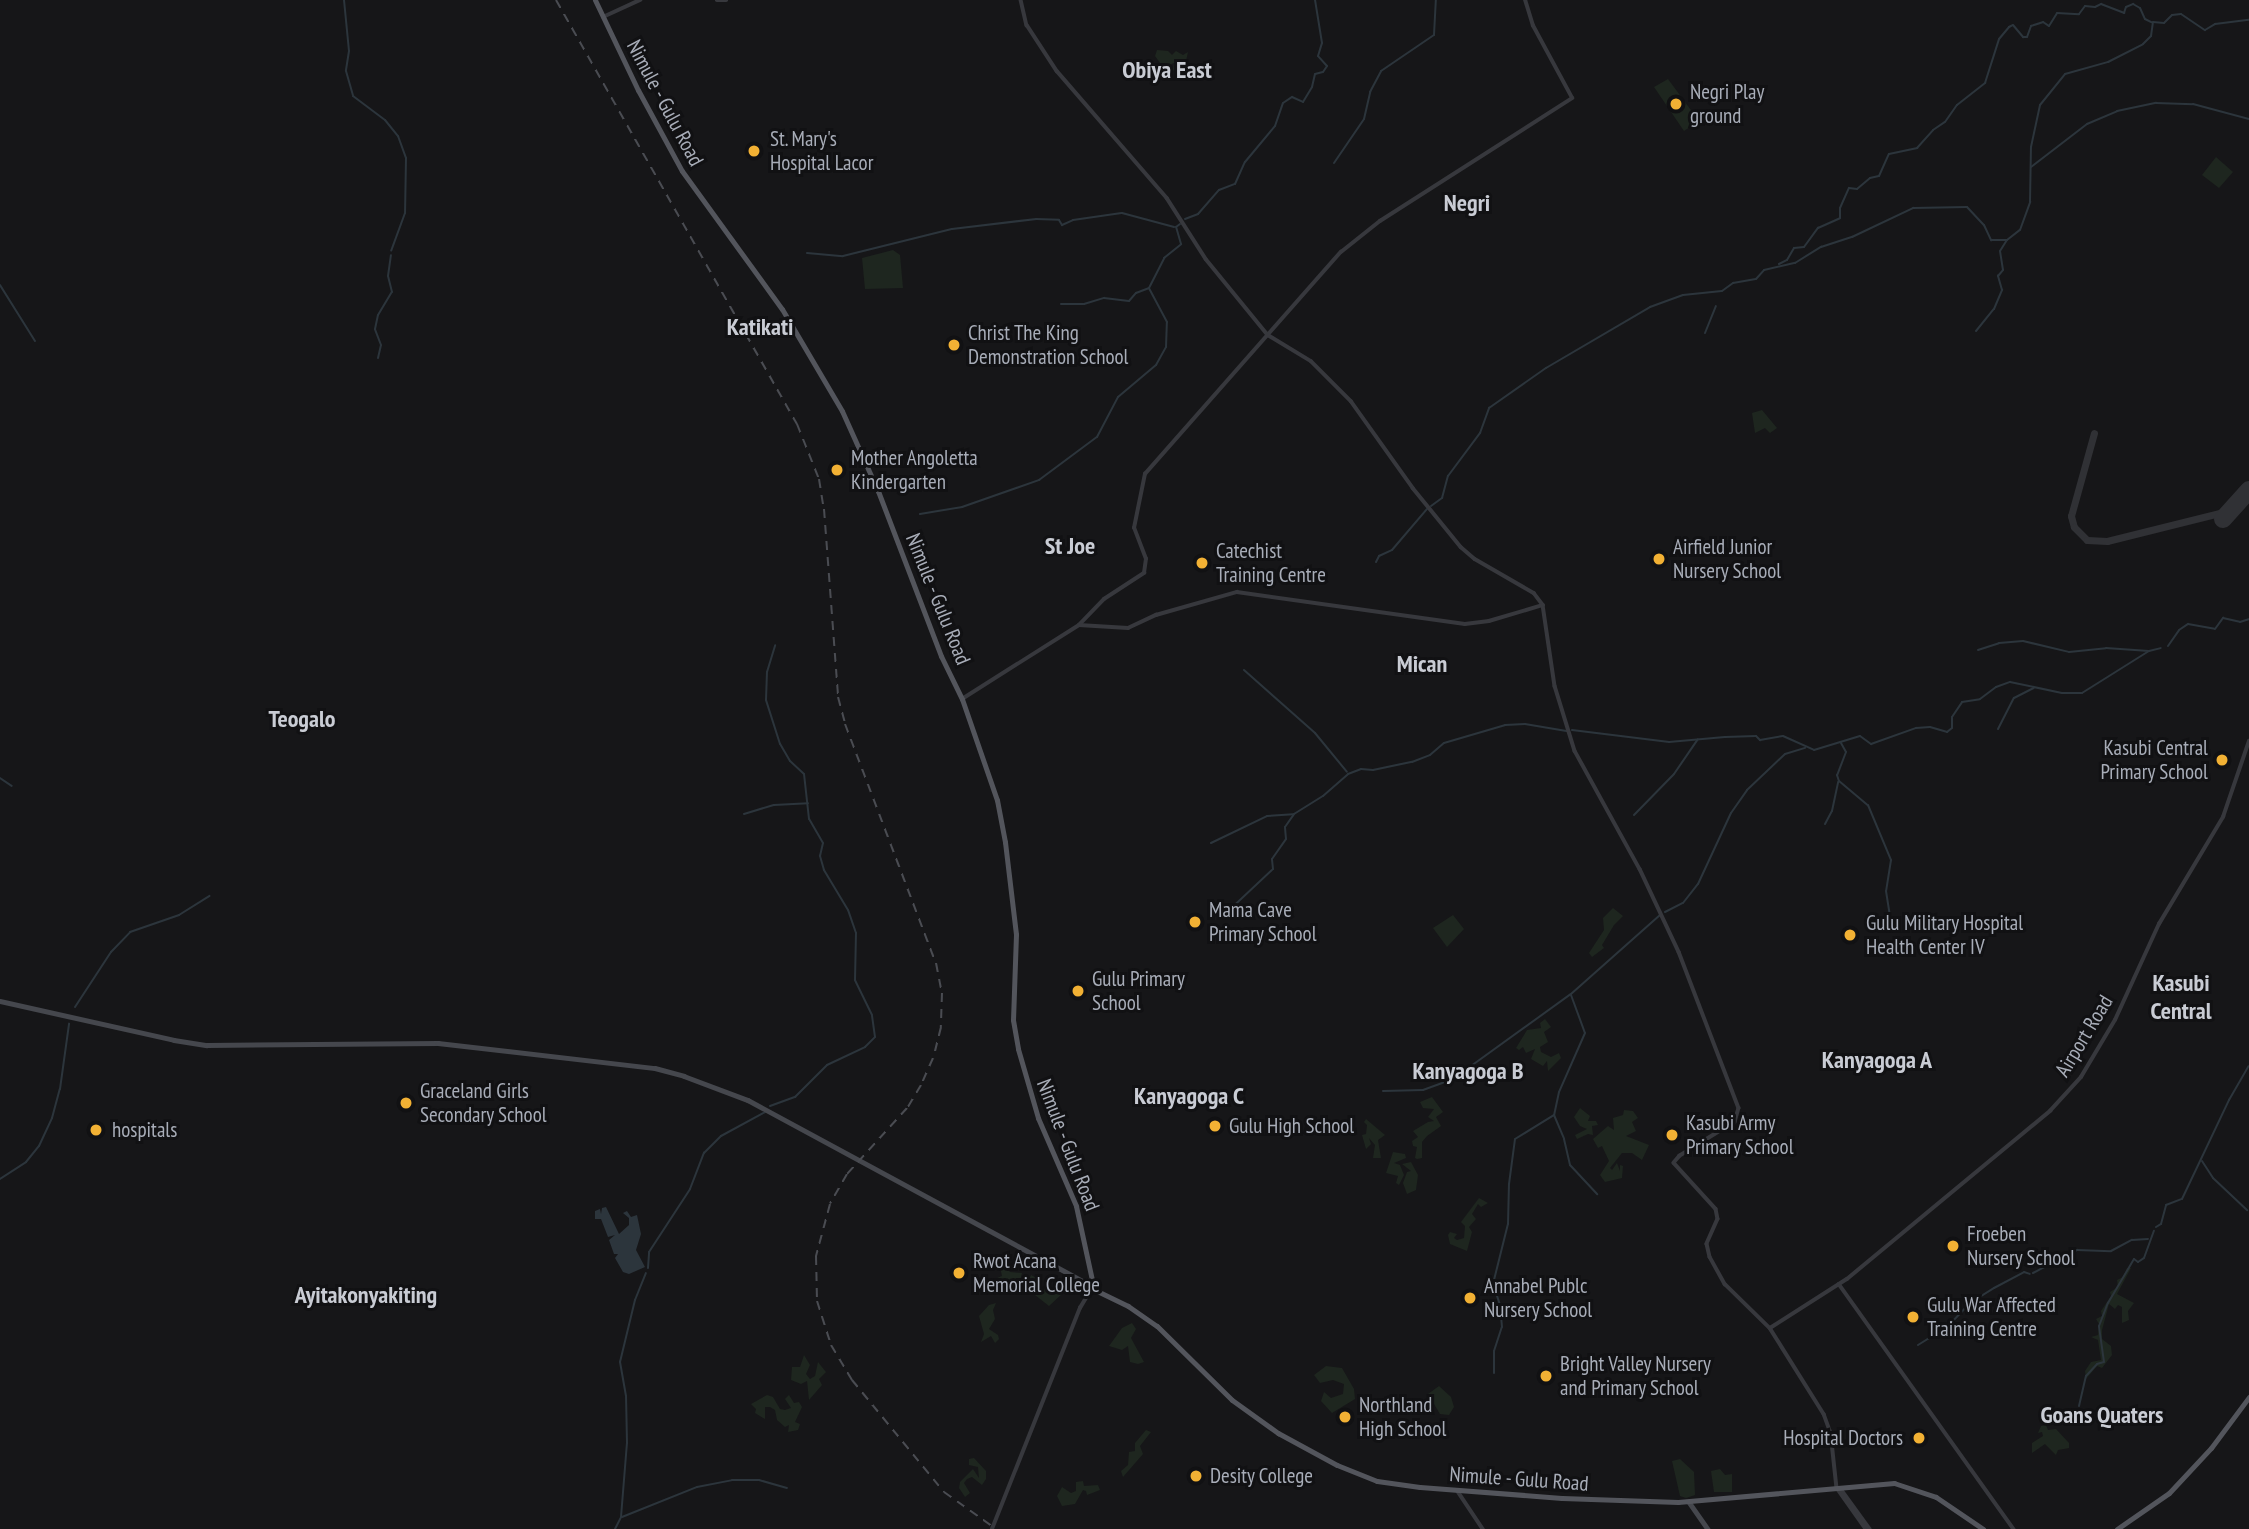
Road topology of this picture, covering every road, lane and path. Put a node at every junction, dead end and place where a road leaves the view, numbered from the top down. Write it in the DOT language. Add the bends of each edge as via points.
graph roads {
  1 [pos="595,0"];
  2 [pos="640,0"];
  3 [pos="717,0"];
  4 [pos="726,0"];
  5 [pos="1021,0"];
  6 [pos="1525,0"];
  7 [pos="603,17"];
  8 [pos="1268,335"];
  9 [pos="1543,605"];
  10 [pos="1079,625"];
  11 [pos="962,699"];
  12 [pos="2249,741"];
  13 [pos="0,1000"];
  14 [pos="1839,1284"];
  15 [pos="1089,1285"];
  16 [pos="1770,1328"];
  17 [pos="2249,1397"];
  18 [pos="1839,1487"];
  19 [pos="1457,1490"];
  20 [pos="1689,1502"];
  21 [pos="992,1529"];
  22 [pos="1483,1529"];
  23 [pos="1709,1529"];
  24 [pos="1868,1529"];
  25 [pos="1983,1529"];
  26 [pos="2014,1529"];
  27 [pos="2118,1529"];
  1 -- 7 [label="main road, Nimule - Gulu Road"];
  2 -- 7 [label="street"];
  3 -- 4 [label="street"];
  5 -- 8 [label="street" via="1027,25 1057,71 1167,198 1206,259"];
  6 -- 8 [label="street" via="1533,26 1572,98 1355,239"];
  7 -- 11 [label="main road, Nimule - Gulu Road" via="682,171 782,309 837,401"];
  8 -- 9 [label="street" via="1310,360 1351,401 1461,547 1534,593"];
  8 -- 10 [label="street" via="1145,474 1134,528 1146,559 1144,573 1107,597"];
  9 -- 10 [label="street" via="1473,624 1237,592 1156,615 1128,628"];
  9 -- 16 [label="street" via="1547,646 1571,742 1679,952 1739,1108 1735,1122 1674,1163 1716,1209 1718,1219 1707,1244 1725,1284"];
  10 -- 11 [label="street"];
  11 -- 15 [label="main road, Nimule - Gulu Road" via="997,800 1005,842 1016,934 1013,1020 1018,1049 1038,1118 1076,1206"];
  12 -- 14 [label="street, Airport Road" via="2219,825 2159,924 2115,1020 2081,1077 2050,1111"];
  13 -- 15 [label="main road" via="191,1043 244,1047 438,1043 655,1068 748,1100"];
  14 -- 16 [label="street, Airport Road"];
  14 -- 26 [label="street"];
  15 -- 19 [label="main road, Nimule - Gulu Road" via="1157,1326 1232,1400 1289,1439 1377,1480"];
  15 -- 21 [label="street"];
  16 -- 18 [label="street" via="1828,1423"];
  17 -- 27 [label="main road" via="2169,1493"];
  18 -- 20 [label="main road, Nimule - Gulu Road"];
  18 -- 24 [label="street"];
  18 -- 25 [label="main road, Nimule - Gulu Road" via="1908,1486 1936,1497"];
  19 -- 20 [label="main road, Nimule - Gulu Road"];
  19 -- 22 [label="street"];
  20 -- 23 [label="main road"];
}
